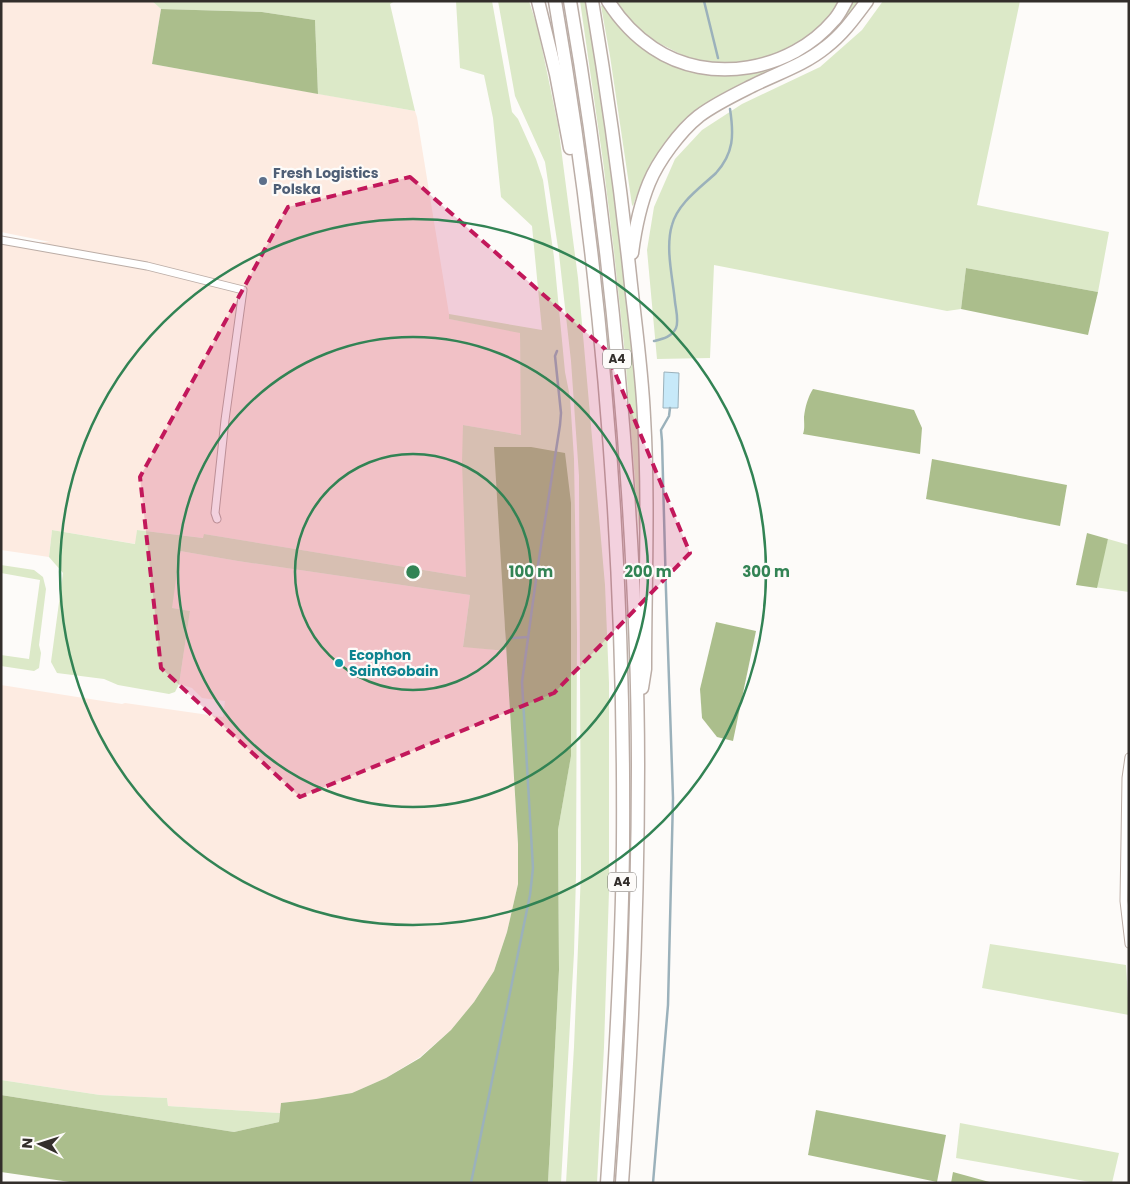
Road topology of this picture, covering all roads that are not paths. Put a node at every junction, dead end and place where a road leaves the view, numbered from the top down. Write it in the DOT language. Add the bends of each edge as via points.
graph roads {
  1 [pos="538,1"];
  2 [pos="555,1"];
  3 [pos="570,1"];
  4 [pos="592,1"];
  5 [pos="608,1"];
  6 [pos="846,1"];
  7 [pos="867,1"];
  8 [pos="1,240"];
  9 [pos="592,259"];
  10 [pos="630,273"];
  11 [pos="217,520"];
  12 [pos="637,720"];
  13 [pos="1129,757"];
  14 [pos="1126,902"];
  15 [pos="1129,944"];
  16 [pos="607,1183"];
  17 [pos="622,1183"];
  1 -- 9 [label="highway"];
  2 -- 9 [label="highway, A4"];
  3 -- 12 [label="highway, A4" via="598,188 618,369 630,529"];
  4 -- 10 [label="highway" via="608,97"];
  5 -- 6 [label="highway" via="628,27 655,49 695,66 729,69 753,67 797,51 834,20"];
  7 -- 10 [label="highway" via="826,47 803,62 722,101 683,131 649,183 638,219"];
  8 -- 11 [label="street" via="147,266 244,290 225,420 215,513"];
  9 -- 16 [label="highway, A4" via="611,462 622,697 620,966"];
  10 -- 12 [label="highway" via="642,380 646,468 645,669"];
  12 -- 17 [label="highway, A4" via="636,903"];
  13 -- 14 [label="street" via="1126,778"];
  14 -- 15 [label="street"];
}
